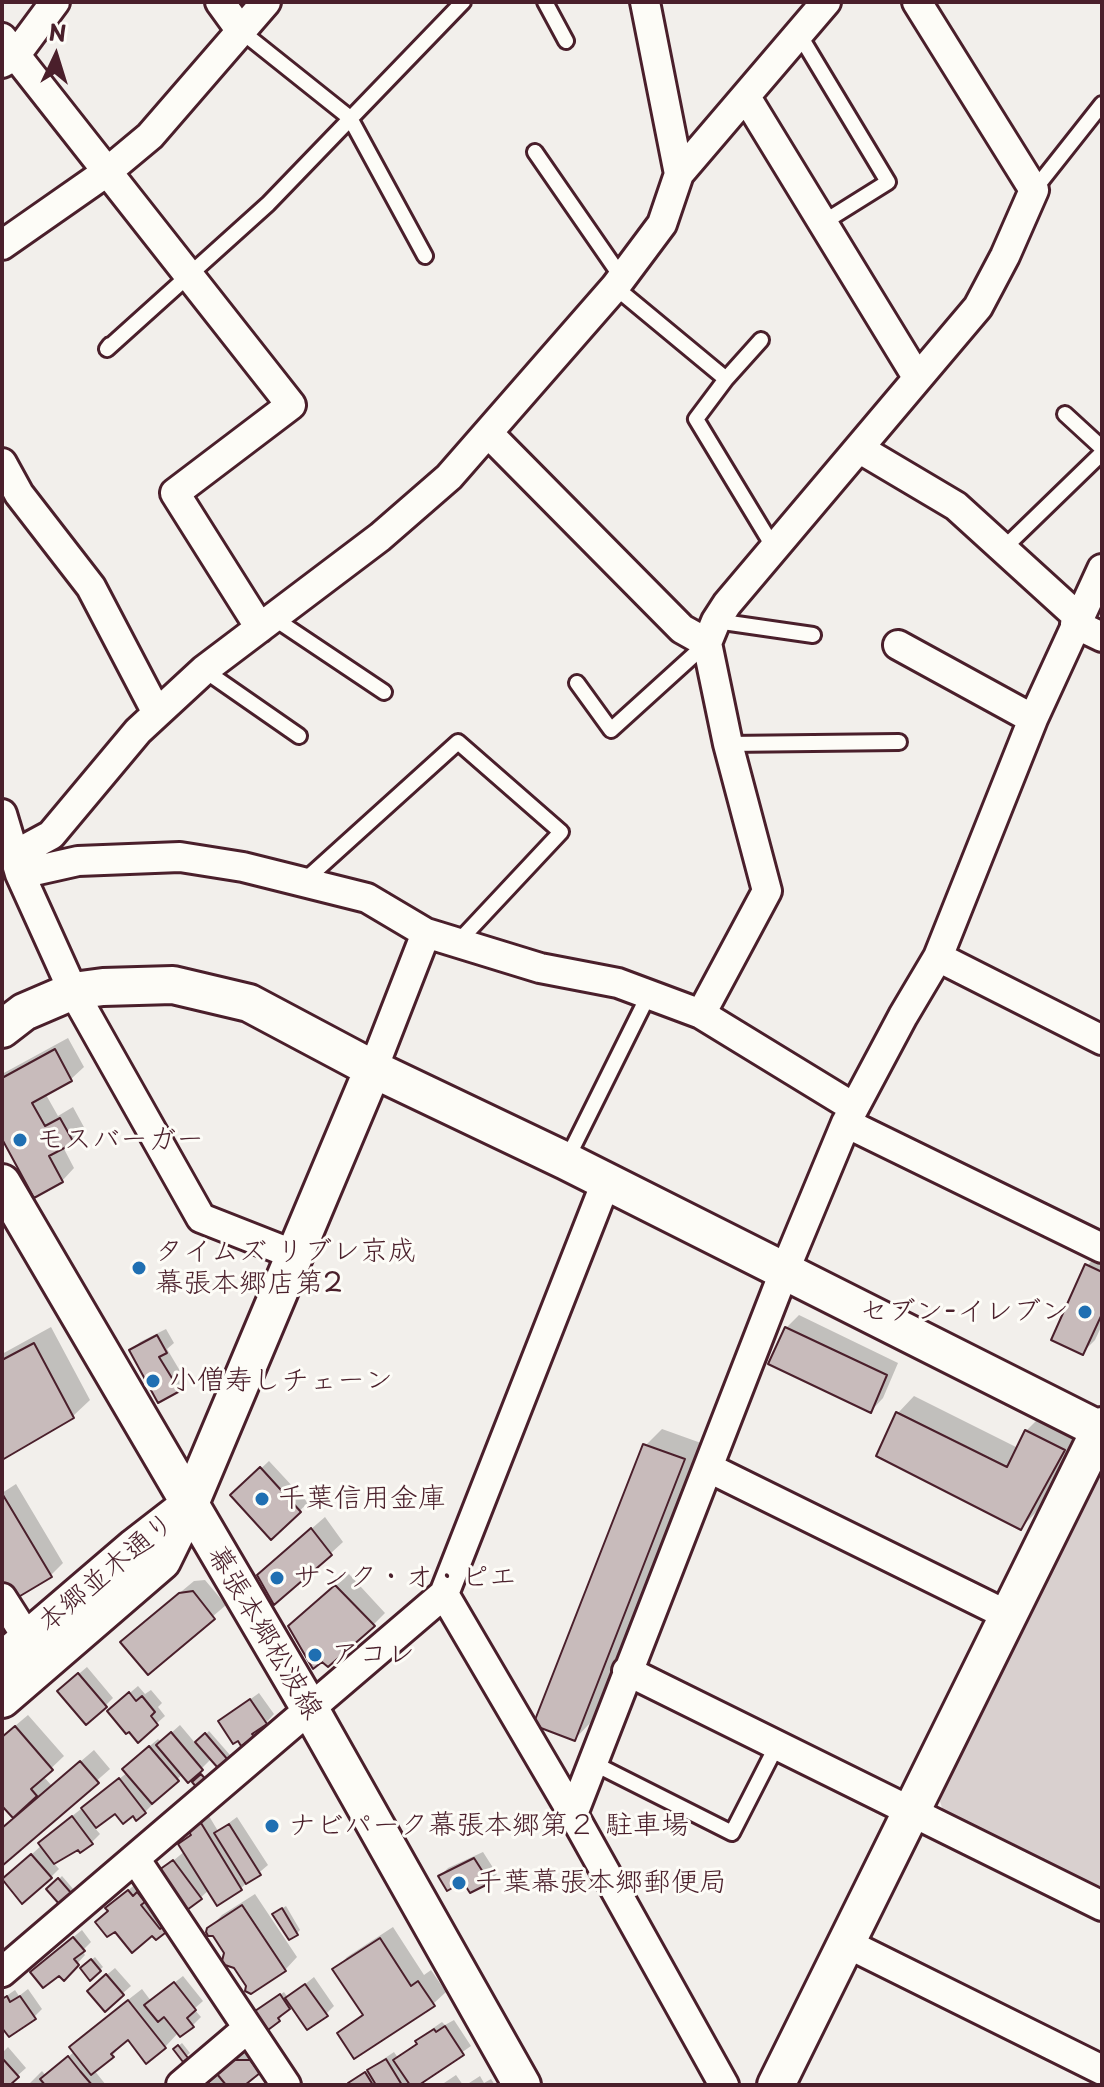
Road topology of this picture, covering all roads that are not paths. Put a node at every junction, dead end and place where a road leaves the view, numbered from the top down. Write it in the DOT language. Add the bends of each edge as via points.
graph roads {
  1 [pos="220,2"];
  2 [pos="266,2"];
  3 [pos="463,2"];
  4 [pos="545,2"];
  5 [pos="645,2"];
  6 [pos="826,2"];
  7 [pos="917,2"];
  8 [pos="43,7"];
  9 [pos="241,31"];
  10 [pos="799,34"];
  11 [pos="566,41"];
  12 [pos="6,52"];
  13 [pos="746,97"];
  14 [pos="1102,104"];
  15 [pos="350,118"];
  16 [pos="535,152"];
  17 [pos="108,171"];
  18 [pos="679,174"];
  19 [pos="1034,190"];
  20 [pos="824,222"];
  21 [pos="2,245"];
  22 [pos="425,256"];
  23 [pos="189,277"];
  24 [pos="618,283"];
  25 [pos="761,340"];
  26 [pos="110,345"];
  27 [pos="917,377"];
  28 [pos="726,379"];
  29 [pos="1065,414"];
  30 [pos="488,433"];
  31 [pos="860,449"];
  32 [pos="1102,450"];
  33 [pos="2,463"];
  34 [pos="774,548"];
  35 [pos="1004,548"];
  36 [pos="1102,569"];
  37 [pos="1077,620"];
  38 [pos="267,623"];
  39 [pos="711,632"];
  40 [pos="813,635"];
  41 [pos="1102,637"];
  42 [pos="898,645"];
  43 [pos="204,670"];
  44 [pos="577,683"];
  45 [pos="384,692"];
  46 [pos="157,713"];
  47 [pos="1033,719"];
  48 [pos="299,736"];
  49 [pos="899,742"];
  50 [pos="728,744"];
  51 [pos="2,814"];
  52 [pos="18,864"];
  53 [pos="302,883"];
  54 [pos="426,933"];
  55 [pos="458,942"];
  56 [pos="938,957"];
  57 [pos="73,991"];
  58 [pos="649,994"];
  59 [pos="701,1014"];
  60 [pos="2,1029"];
  61 [pos="1102,1040"];
  62 [pos="373,1069"];
  63 [pos="850,1115"];
  64 [pos="566,1161"];
  65 [pos="606,1182"];
  66 [pos="2,1183"];
  67 [pos="1102,1248"];
  68 [pos="295,1255"];
  69 [pos="784,1272"];
  70 [pos="1101,1429"];
  71 [pos="709,1468"];
  72 [pos="189,1506"];
  73 [pos="444,1594"];
  74 [pos="2,1598"];
  75 [pos="1007,1615"];
  76 [pos="15,1650"];
  77 [pos="627,1671"];
  78 [pos="2,1699"];
  79 [pos="310,1709"];
  80 [pos="777,1745"];
  81 [pos="593,1763"];
  82 [pos="910,1811"];
  83 [pos="573,1814"];
  84 [pos="136,1860"];
  85 [pos="1102,1906"];
  86 [pos="846,1943"];
  87 [pos="2,1972"];
  88 [pos="248,2028"];
  89 [pos="1102,2070"];
  90 [pos="783,2083"];
  91 [pos="181,2085"];
  92 [pos="286,2085"];
  93 [pos="522,2085"];
  94 [pos="724,2085"];
  1 -- 9 [label="street"];
  2 -- 9 [label="street"];
  3 -- 15 [label="lane"];
  4 -- 11 [label="lane"];
  5 -- 18 [label="street"];
  6 -- 10 [label="street"];
  7 -- 19 [label="street"];
  8 -- 12 [label="street"];
  9 -- 15 [label="lane"];
  9 -- 17 [label="street" via="150,136"];
  10 -- 13 [label="street"];
  10 -- 20 [label="lane" via="888,182"];
  12 -- 17 [label="street"];
  13 -- 18 [label="street"];
  13 -- 20 [label="street"];
  14 -- 19 [label="lane"];
  15 -- 22 [label="lane"];
  15 -- 23 [label="lane"];
  16 -- 24 [label="lane"];
  17 -- 21 [label="street"];
  17 -- 23 [label="street"];
  18 -- 24 [label="street" via="662,224"];
  19 -- 27 [label="street" via="978,307"];
  20 -- 27 [label="street"];
  23 -- 26 [label="lane" via="107,349"];
  23 -- 38 [label="street" via="291,405 175,493"];
  24 -- 28 [label="lane"];
  24 -- 30 [label="street"];
  25 -- 28 [label="lane"];
  27 -- 31 [label="street"];
  28 -- 34 [label="lane" via="696,419"];
  29 -- 32 [label="lane"];
  30 -- 38 [label="street" via="449,477 380,537"];
  30 -- 39 [label="street" via="682,629"];
  31 -- 34 [label="street"];
  31 -- 35 [label="street" via="956,506"];
  32 -- 35 [label="lane"];
  33 -- 46 [label="street" via="19,494 91,587"];
  34 -- 39 [label="street"];
  35 -- 37 [label="street"];
  36 -- 37 [label="street"];
  37 -- 41 [label="street"];
  37 -- 47 [label="street"];
  38 -- 43 [label="street"];
  38 -- 45 [label="lane"];
  39 -- 40 [label="lane"];
  39 -- 44 [label="lane" via="611,730"];
  39 -- 50 [label="street"];
  42 -- 47 [label="street"];
  43 -- 46 [label="street"];
  43 -- 48 [label="lane"];
  46 -- 52 [label="street" via="51,835"];
  47 -- 56 [label="street"];
  49 -- 50 [label="lane"];
  50 -- 59 [label="street" via="767,891"];
  51 -- 52 [label="street"];
  52 -- 53 [label="street" via="180,857"];
  52 -- 57 [label="street"];
  53 -- 54 [label="street" via="367,898"];
  53 -- 55 [label="lane" via="458,742 561,832"];
  54 -- 55 [label="street"];
  54 -- 62 [label="street"];
  55 -- 58 [label="street"];
  56 -- 61 [label="street"];
  56 -- 63 [label="street"];
  57 -- 60 [label="street" via="24,1012"];
  57 -- 62 [label="street" via="173,985 249,1003"];
  57 -- 68 [label="street" via="201,1218"];
  58 -- 59 [label="street"];
  58 -- 64 [label="lane"];
  59 -- 63 [label="street"];
  62 -- 64 [label="street"];
  62 -- 68 [label="street"];
  63 -- 67 [label="street"];
  63 -- 69 [label="street"];
  64 -- 65 [label="street"];
  65 -- 69 [label="street"];
  65 -- 73 [label="street"];
  66 -- 72 [label="street, 幕張本郷松波線"];
  68 -- 72 [label="street"];
  69 -- 70 [label="street"];
  69 -- 71 [label="street"];
  70 -- 75 [label="street"];
  71 -- 75 [label="street"];
  71 -- 77 [label="street"];
  72 -- 76 [label="street, 本郷並木通り"];
  72 -- 78 [label="street, 本郷並木通り" via="162,1561"];
  72 -- 79 [label="street, 幕張本郷松波線"];
  73 -- 79 [label="street"];
  73 -- 83 [label="street"];
  74 -- 76 [label="street"];
  75 -- 82 [label="street"];
  77 -- 80 [label="street"];
  77 -- 81 [label="street"];
  79 -- 84 [label="street"];
  79 -- 93 [label="street, 幕張本郷松波線"];
  80 -- 81 [label="lane" via="732,1833"];
  80 -- 82 [label="street"];
  81 -- 83 [label="street"];
  82 -- 85 [label="street"];
  82 -- 86 [label="street"];
  83 -- 94 [label="street"];
  84 -- 87 [label="street"];
  84 -- 88 [label="street"];
  86 -- 89 [label="street"];
  86 -- 90 [label="street"];
  88 -- 91 [label="street"];
  88 -- 92 [label="street"];
}
